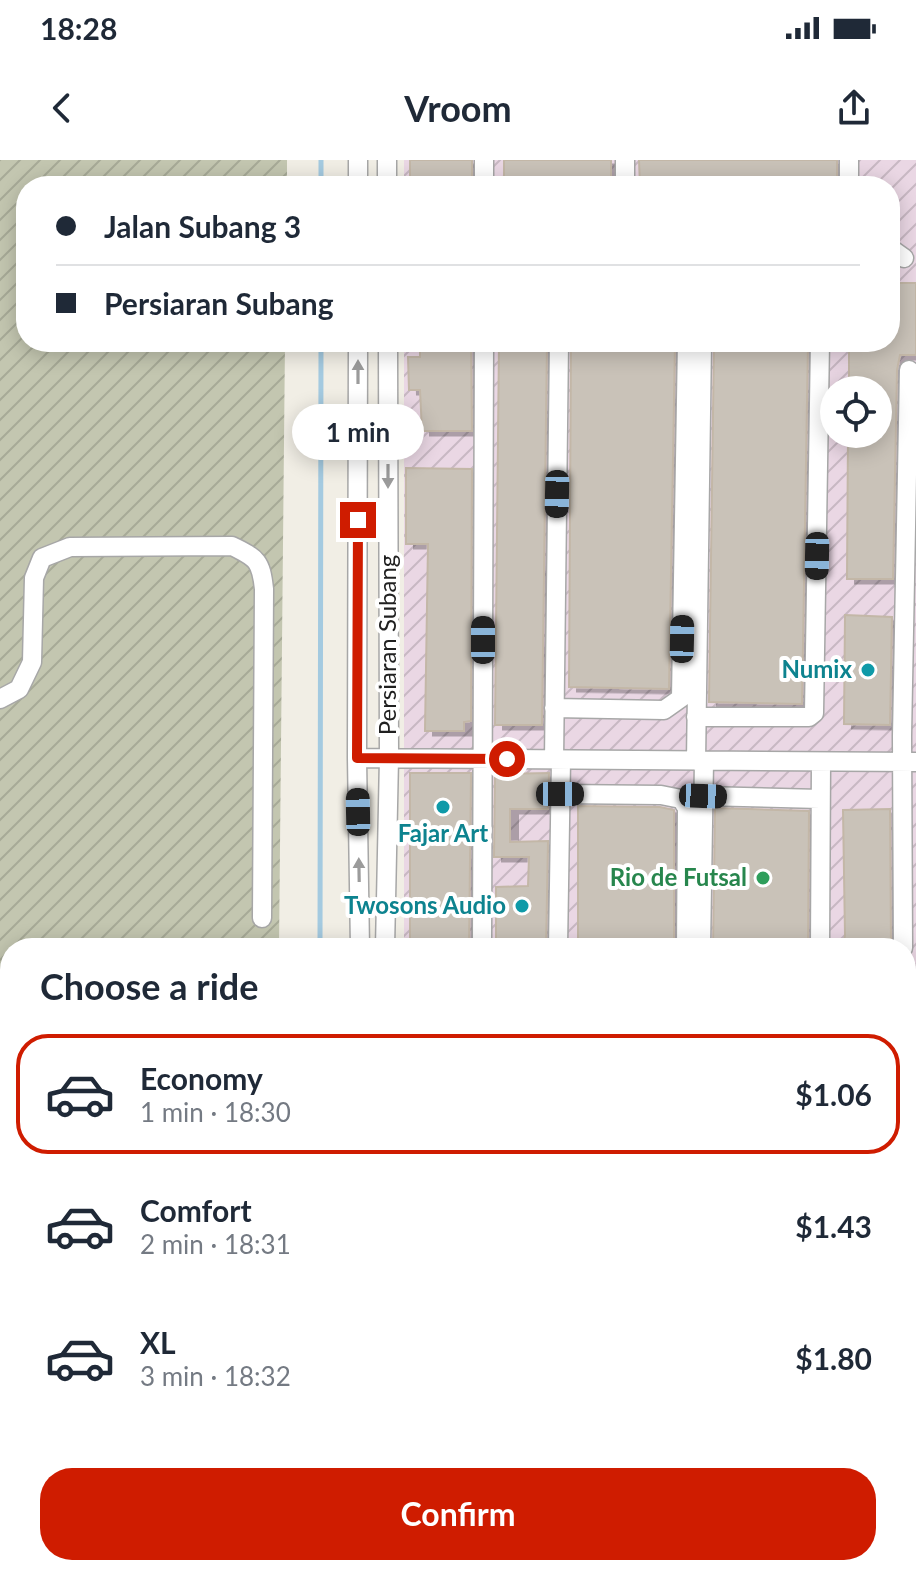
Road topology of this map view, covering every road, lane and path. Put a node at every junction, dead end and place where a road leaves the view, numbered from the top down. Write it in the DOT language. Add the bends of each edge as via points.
graph roads {
  1 [pos="358,352"];
  2 [pos="388,352"];
  3 [pos="484,352"];
  4 [pos="559,352"];
  5 [pos="687,352"];
  6 [pos="702,352"];
  7 [pos="820,352"];
  8 [pos="909,370"];
  9 [pos="0,699"];
  10 [pos="554,708"];
  11 [pos="696,717"];
  12 [pos="357,758"];
  13 [pos="389,758"];
  14 [pos="483,759"];
  15 [pos="558,760"];
  16 [pos="700,761"];
  17 [pos="821,762"];
  18 [pos="909,762"];
  19 [pos="560,794"];
  20 [pos="703,796"];
  21 [pos="820,799"];
  22 [pos="262,918"];
  23 [pos="360,938"];
  24 [pos="385,938"];
  25 [pos="482,938"];
  26 [pos="558,938"];
  27 [pos="686,938"];
  28 [pos="701,938"];
  29 [pos="820,938"];
  30 [pos="903,938"];
  12 -- 1 [label="street, Persiaran Subang, one-way"];
  2 -- 13 [label="street, Persiaran Subang, one-way"];
  3 -- 14 [label="street"];
  4 -- 10 [label="street"];
  5 -- 10 [label="street" via="681,698 664,710"];
  6 -- 11 [label="street"];
  7 -- 11 [label="street" via="814,713"];
  8 -- 18 [label="street"];
  9 -- 22 [label="street" via="19,689 32,662 34,578 42,558 70,547 232,546 254,556 264,589"];
  10 -- 15 [label="street"];
  11 -- 16 [label="street"];
  12 -- 13 [label="street"];
  23 -- 12 [label="street, Persiaran Subang, one-way"];
  13 -- 14 [label="street"];
  13 -- 24 [label="street, Persiaran Subang"];
  14 -- 15 [label="street"];
  14 -- 25 [label="street"];
  15 -- 16 [label="street"];
  15 -- 19 [label="street"];
  16 -- 17 [label="street"];
  16 -- 20 [label="street"];
  17 -- 18 [label="street"];
  17 -- 21 [label="street"];
  18 -- 30 [label="street"];
  19 -- 26 [label="street"];
  19 -- 27 [label="street" via="681,799 687,808"];
  20 -- 21 [label="street"];
  20 -- 28 [label="street"];
  21 -- 29 [label="street"];
}
